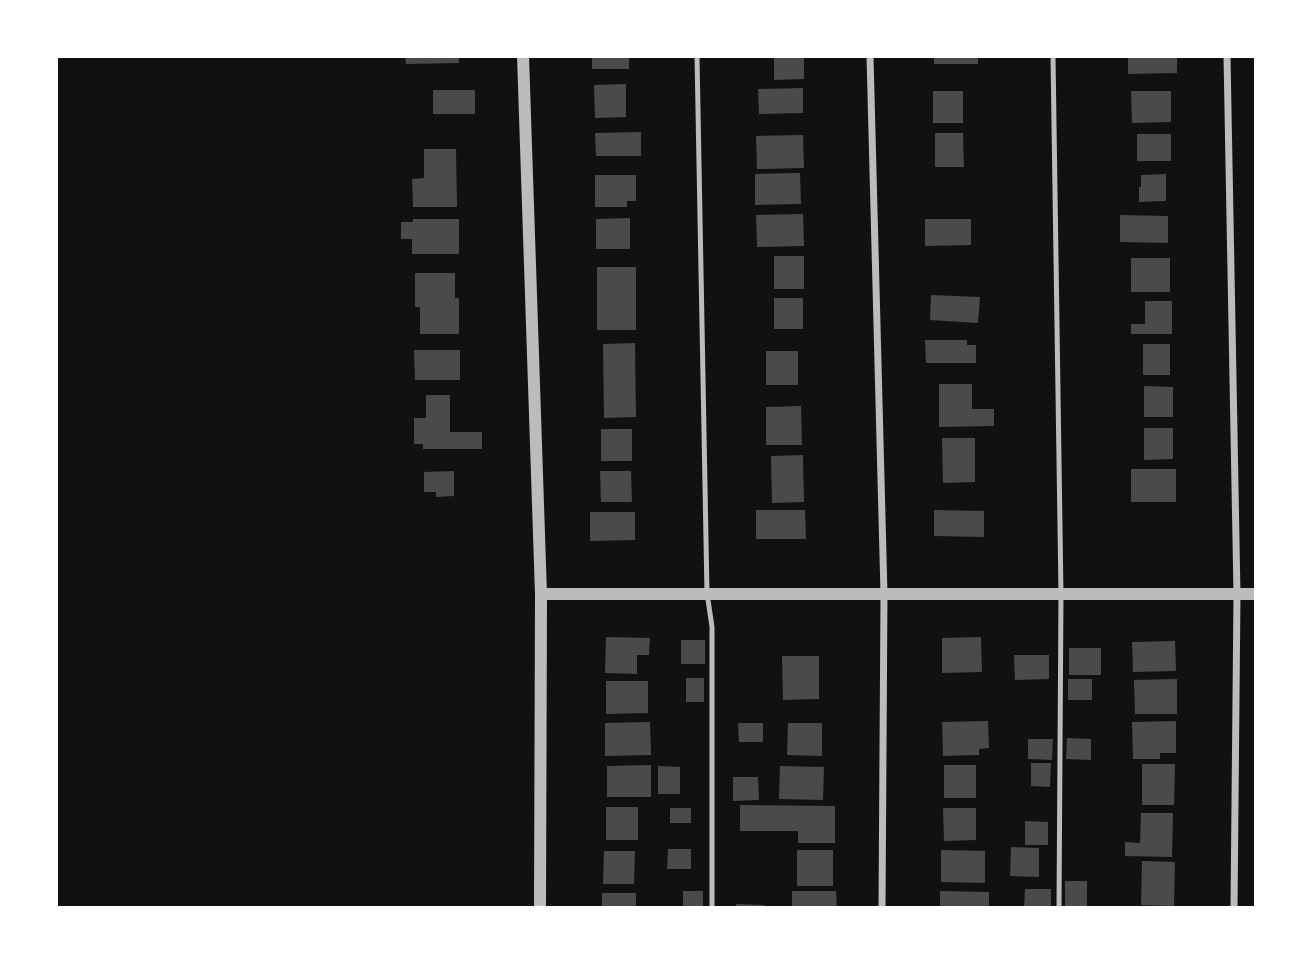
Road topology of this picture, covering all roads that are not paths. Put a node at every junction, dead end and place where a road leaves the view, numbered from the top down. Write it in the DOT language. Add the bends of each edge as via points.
graph roads {
  1 [pos="523,56"];
  2 [pos="697,56"];
  3 [pos="870,56"];
  4 [pos="1054,56"];
  5 [pos="1227,56"];
  6 [pos="707,593"];
  7 [pos="541,594"];
  8 [pos="884,594"];
  9 [pos="1061,594"];
  10 [pos="1237,594"];
  11 [pos="1256,594"];
  12 [pos="540,908"];
  13 [pos="712,908"];
  14 [pos="882,908"];
  15 [pos="1059,908"];
  16 [pos="1234,908"];
  1 -- 7 [label="street"];
  2 -- 6 [label="lane"];
  3 -- 8 [label="street"];
  4 -- 9 [label="lane"];
  5 -- 10 [label="street"];
  6 -- 7 [label="street"];
  6 -- 8 [label="street"];
  6 -- 13 [label="lane" via="712,627"];
  7 -- 12 [label="street"];
  8 -- 9 [label="street"];
  8 -- 14 [label="street"];
  9 -- 10 [label="street"];
  9 -- 15 [label="lane"];
  10 -- 11 [label="street"];
  10 -- 16 [label="street"];
}
